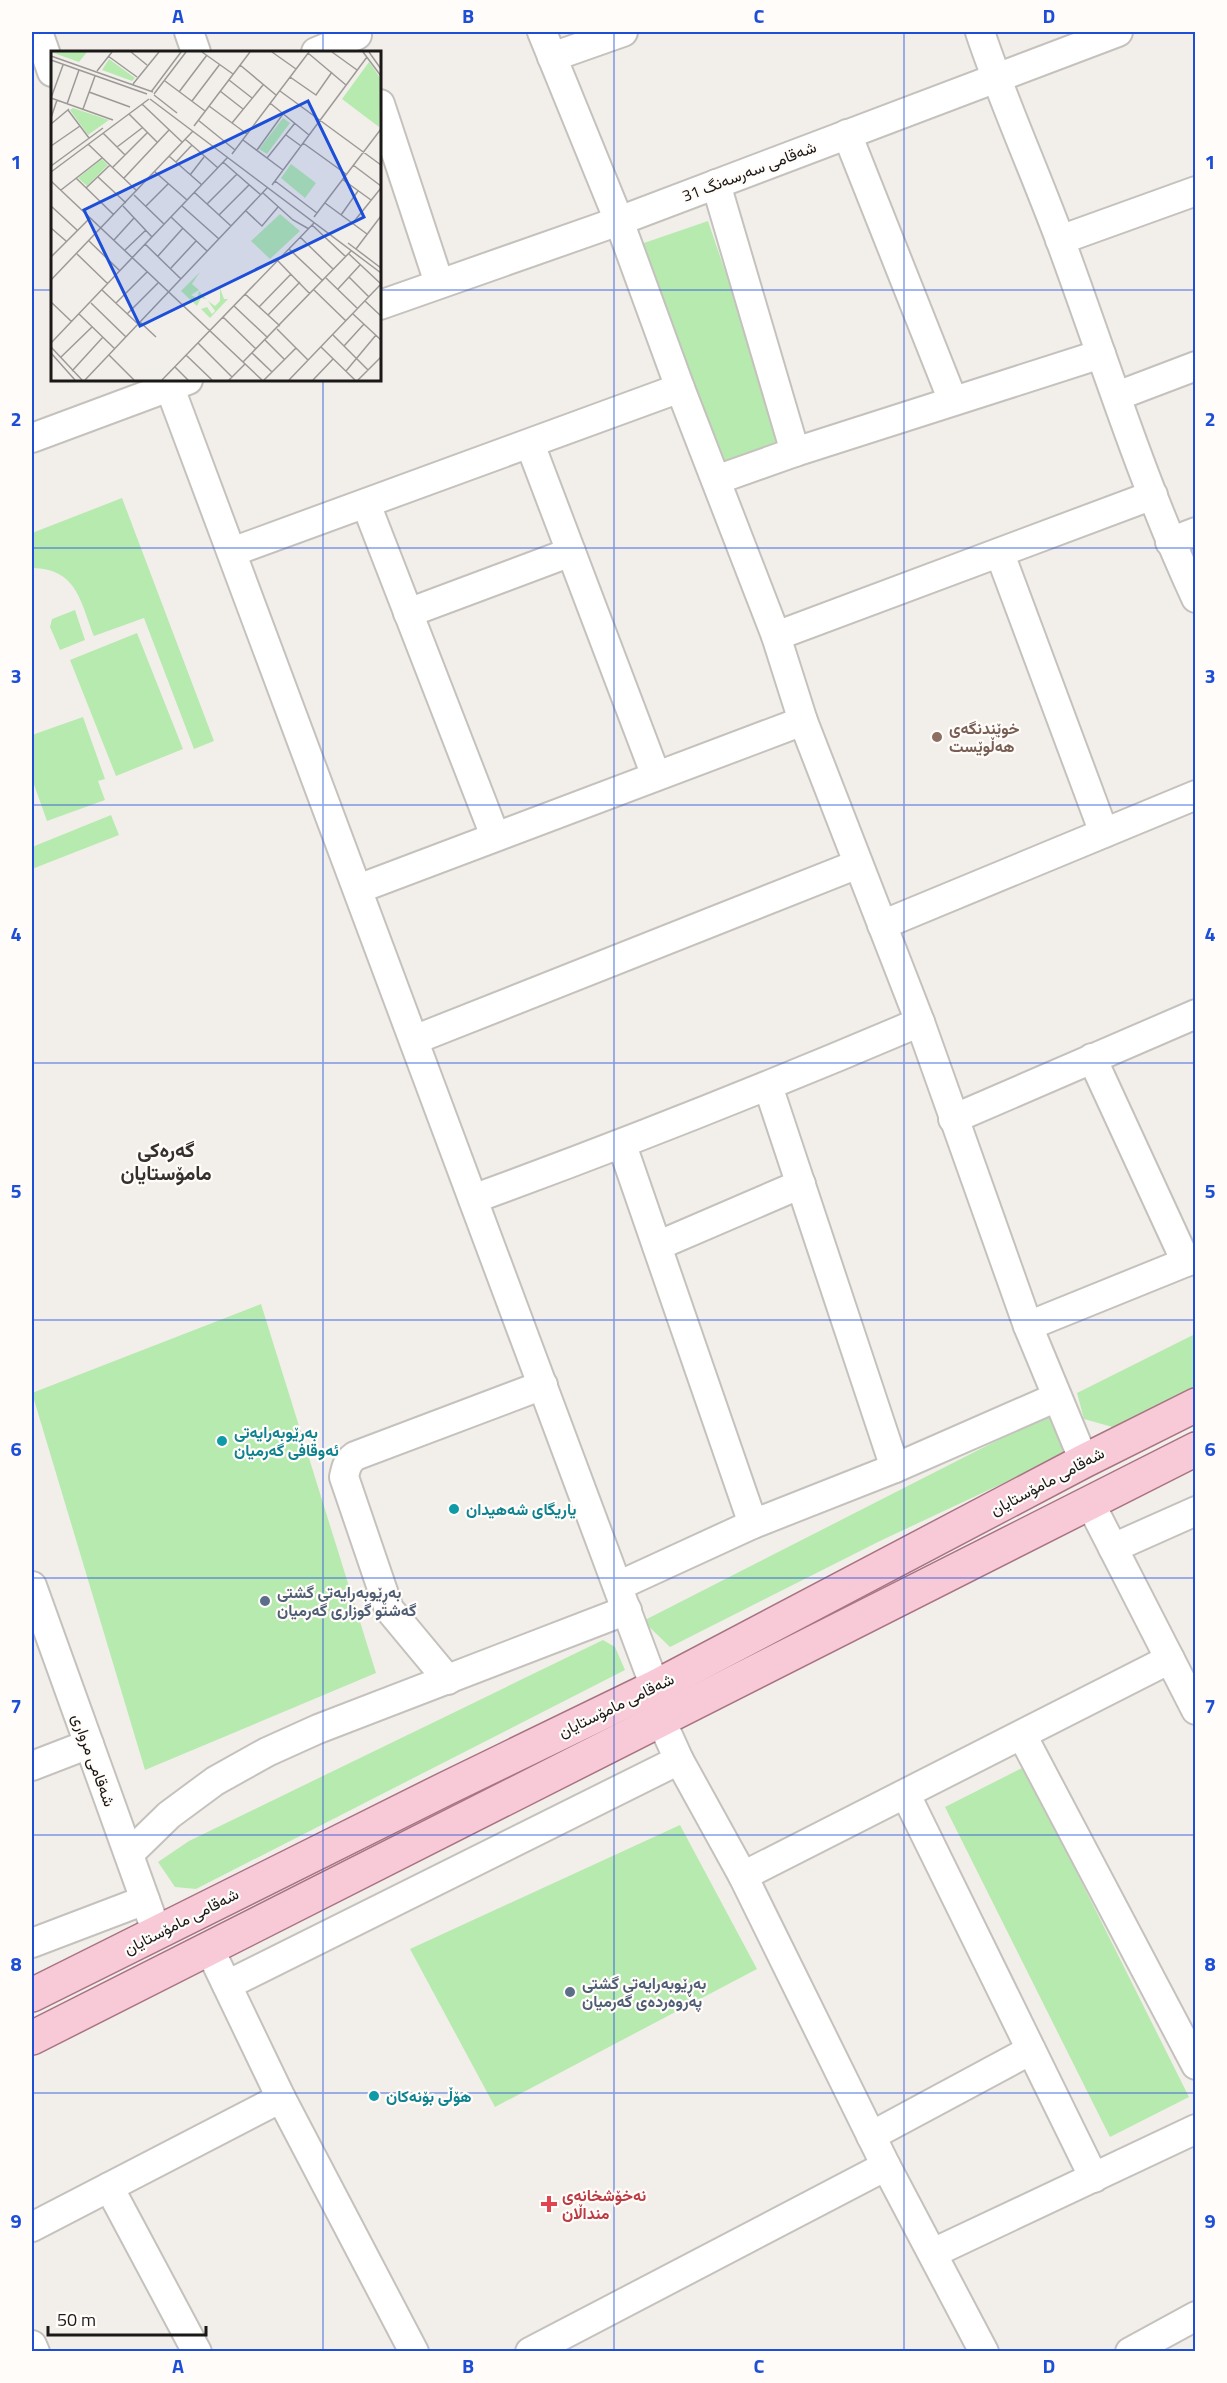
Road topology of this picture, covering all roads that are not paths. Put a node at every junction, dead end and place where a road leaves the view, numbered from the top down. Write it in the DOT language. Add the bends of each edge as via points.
graph roads {
  1 [pos="38,32"];
  2 [pos="189,32"];
  3 [pos="623,32"];
  4 [pos="980,32"];
  5 [pos="1118,32"];
  6 [pos="358,40"];
  7 [pos="547,44"];
  8 [pos="196,51"];
  9 [pos="320,51"];
  10 [pos="51,69"];
  11 [pos="996,79"];
  12 [pos="381,107"];
  13 [pos="847,134"];
  14 [pos="716,184"];
  15 [pos="1196,191"];
  16 [pos="619,221"];
  17 [pos="1060,240"];
  18 [pos="439,283"];
  19 [pos="381,305"];
  20 [pos="1101,354"];
  21 [pos="1196,366"];
  22 [pos="175,382"];
  23 [pos="680,388"];
  24 [pos="1117,396"];
  25 [pos="953,401"];
  26 [pos="32,438"];
  27 [pos="530,444"];
  28 [pos="795,452"];
  29 [pos="716,480"];
  30 [pos="1153,495"];
  31 [pos="366,504"];
  32 [pos="1183,537"];
  33 [pos="232,552"];
  34 [pos="571,552"];
  35 [pos="1000,554"];
  36 [pos="1196,598"];
  37 [pos="408,613"];
  38 [pos="776,636"];
  39 [pos="803,721"];
  40 [pos="656,776"];
  41 [pos="1196,795"];
  42 [pos="1104,833"];
  43 [pos="495,836"];
  44 [pos="858,864"];
  45 [pos="358,890"];
  46 [pos="882,925"];
  47 [pos="1196,1014"];
  48 [pos="920,1022"];
  49 [pos="414,1040"];
  50 [pos="1092,1059"];
  51 [pos="768,1086"];
  52 [pos="953,1119"];
  53 [pos="621,1144"];
  54 [pos="801,1184"];
  55 [pos="473,1199"];
  56 [pos="657,1246"];
  57 [pos="1191,1260"];
  58 [pos="1028,1326"];
  59 [pos="543,1385"];
  60 [pos="1057,1397"];
  61 [pos="1196,1405"];
  62 [pos="1196,1449"];
  63 [pos="1084,1461"];
  64 [pos="895,1468"];
  65 [pos="1090,1503"];
  66 [pos="1196,1511"];
  67 [pos="753,1524"];
  68 [pos="1113,1548"];
  69 [pos="34,1598"];
  70 [pos="622,1598"];
  71 [pos="1170,1659"];
  72 [pos="448,1680"];
  73 [pos="655,1687"];
  74 [pos="1196,1710"];
  75 [pos="661,1720"];
  76 [pos="1022,1735"];
  77 [pos="89,1744"];
  78 [pos="679,1760"];
  79 [pos="32,1766"];
  80 [pos="447,1788"];
  81 [pos="906,1795"];
  82 [pos="464,1818"];
  83 [pos="377,1823"];
  84 [pos="129,1854"];
  85 [pos="392,1855"];
  86 [pos="743,1876"];
  87 [pos="146,1900"];
  88 [pos="157,1933"];
  89 [pos="32,1943"];
  90 [pos="208,1948"];
  91 [pos="227,1985"];
  92 [pos="32,1995"];
  93 [pos="32,2038"];
  94 [pos="1031,2050"];
  95 [pos="1196,2065"];
  96 [pos="281,2098"];
  97 [pos="1196,2129"];
  98 [pos="871,2136"];
  99 [pos="886,2166"];
  100 [pos="1094,2178"];
  101 [pos="109,2187"];
  102 [pos="32,2227"];
  103 [pos="933,2253"];
  104 [pos="1196,2316"];
  105 [pos="32,2344"];
  106 [pos="413,2351"];
  107 [pos="35,2352"];
  108 [pos="198,2352"];
  109 [pos="530,2352"];
  110 [pos="984,2352"];
  111 [pos="1130,2352"];
  1 -- 10 [label="street"];
  2 -- 8 [label="street"];
  3 -- 7 [label="street"];
  4 -- 11 [label="street"];
  5 -- 11 [label="street, شەقامی سەرسەنگ 31"];
  6 -- 9 [label="street"];
  7 -- 16 [label="street"];
  11 -- 13 [label="street, شەقامی سەرسەنگ 31"];
  11 -- 17 [label="street"];
  12 -- 18 [label="street"];
  13 -- 14 [label="street, شەقامی سەرسەنگ 31"];
  13 -- 25 [label="street"];
  14 -- 16 [label="street, شەقامی سەرسەنگ 31"];
  14 -- 28 [label="street"];
  15 -- 17 [label="street"];
  16 -- 18 [label="street, شەقامی سەرسەنگ 31"];
  16 -- 23 [label="street"];
  17 -- 20 [label="street"];
  18 -- 19 [label="street, شەقامی سەرسەنگ 31"];
  20 -- 24 [label="street"];
  20 -- 25 [label="street"];
  21 -- 24 [label="street"];
  22 -- 26 [label="street"];
  22 -- 33 [label="street"];
  23 -- 27 [label="street"];
  23 -- 29 [label="street"];
  24 -- 30 [label="street"];
  25 -- 28 [label="street"];
  27 -- 31 [label="street"];
  27 -- 34 [label="street"];
  28 -- 29 [label="street"];
  29 -- 38 [label="street"];
  30 -- 32 [label="street"];
  30 -- 35 [label="street"];
  31 -- 33 [label="street"];
  31 -- 37 [label="street"];
  32 -- 36 [label="street"];
  33 -- 45 [label="street"];
  34 -- 37 [label="street"];
  34 -- 40 [label="street"];
  35 -- 38 [label="street"];
  35 -- 42 [label="street"];
  37 -- 43 [label="street"];
  38 -- 39 [label="street"];
  39 -- 40 [label="street"];
  39 -- 44 [label="street"];
  40 -- 43 [label="street"];
  41 -- 42 [label="street"];
  42 -- 46 [label="street"];
  43 -- 45 [label="street"];
  44 -- 46 [label="street"];
  44 -- 49 [label="street"];
  45 -- 49 [label="street"];
  46 -- 48 [label="street"];
  47 -- 50 [label="street"];
  48 -- 51 [label="street"];
  48 -- 52 [label="street"];
  49 -- 55 [label="street"];
  50 -- 52 [label="street"];
  50 -- 57 [label="street"];
  51 -- 53 [label="street"];
  51 -- 54 [label="street"];
  52 -- 58 [label="street"];
  53 -- 55 [label="street"];
  53 -- 56 [label="street"];
  54 -- 56 [label="street"];
  54 -- 64 [label="street"];
  55 -- 59 [label="street"];
  56 -- 67 [label="street"];
  57 -- 58 [label="street"];
  58 -- 60 [label="street"];
  59 -- 70 [label="street"];
  59 -- 72 [label="street" via="355,1456 345,1469 344,1477 389,1609"];
  60 -- 63 [label="street"];
  60 -- 64 [label="street"];
  61 -- 63 [label="main road, شەقامی مامۆستایان"];
  62 -- 65 [label="main road, شەقامی مامۆستایان"];
  63 -- 73 [label="main road, شەقامی مامۆستایان"];
  64 -- 67 [label="street"];
  65 -- 68 [label="street"];
  65 -- 75 [label="main road, شەقامی مامۆستایان"];
  66 -- 68 [label="street"];
  67 -- 70 [label="street"];
  68 -- 71 [label="street"];
  69 -- 77 [label="street, شەقامی مرواری"];
  70 -- 72 [label="street"];
  70 -- 73 [label="street"];
  71 -- 74 [label="street"];
  71 -- 76 [label="street"];
  72 -- 84 [label="street" via="318,1729 215,1780 169,1815"];
  73 -- 80 [label="main road, شەقامی مامۆستایان"];
  75 -- 78 [label="street"];
  75 -- 82 [label="main road, شەقامی مامۆستایان"];
  76 -- 81 [label="street"];
  76 -- 95 [label="street"];
  77 -- 79 [label="street"];
  77 -- 84 [label="street, شەقامی مرواری"];
  78 -- 86 [label="street"];
  78 -- 91 [label="street"];
  80 -- 82 [label="main road" via="445,1796 450,1810"];
  80 -- 83 [label="main road, شەقامی مامۆستایان"];
  81 -- 86 [label="street"];
  81 -- 94 [label="street"];
  82 -- 85 [label="main road, شەقامی مامۆستایان"];
  83 -- 85 [label="main road" via="393,1839"];
  83 -- 88 [label="main road, شەقامی مامۆستایان"];
  84 -- 87 [label="street, شەقامی مرواری"];
  85 -- 90 [label="main road, شەقامی مامۆستایان"];
  86 -- 98 [label="street"];
  87 -- 88 [label="street, شەقامی مرواری"];
  87 -- 89 [label="street"];
  88 -- 92 [label="main road, شەقامی مامۆستایان"];
  90 -- 91 [label="street"];
  90 -- 93 [label="main road, شەقامی مامۆستایان"];
  91 -- 96 [label="street"];
  94 -- 98 [label="street"];
  94 -- 100 [label="street"];
  96 -- 101 [label="street"];
  96 -- 106 [label="street"];
  97 -- 100 [label="street"];
  98 -- 99 [label="street"];
  99 -- 103 [label="street"];
  99 -- 109 [label="street"];
  100 -- 103 [label="street"];
  101 -- 102 [label="street"];
  101 -- 108 [label="street"];
  103 -- 110 [label="street"];
  104 -- 111 [label="street"];
  105 -- 107 [label="street"];
}
